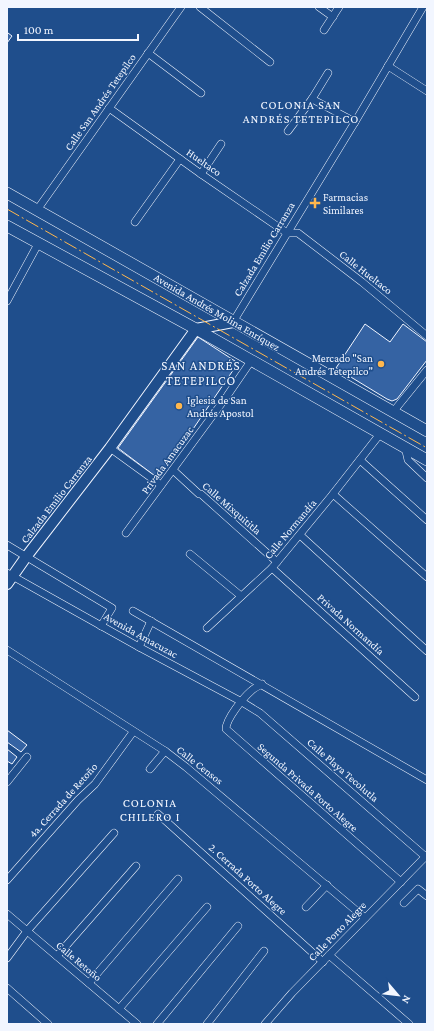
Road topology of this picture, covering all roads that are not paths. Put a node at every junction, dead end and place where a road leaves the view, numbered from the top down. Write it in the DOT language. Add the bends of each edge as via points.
graph roads {
  1 [pos="181,7"];
  2 [pos="200,7"];
  3 [pos="319,7"];
  4 [pos="339,7"];
  5 [pos="423,7"];
  6 [pos="333,17"];
  7 [pos="324,30"];
  8 [pos="148,53"];
  9 [pos="270,62"];
  10 [pos="388,66"];
  11 [pos="328,73"];
  12 [pos="427,91"];
  13 [pos="200,93"];
  14 [pos="312,99"];
  15 [pos="109,108"];
  16 [pos="355,122"];
  17 [pos="288,131"];
  18 [pos="221,144"];
  19 [pos="180,159"];
  20 [pos="201,174"];
  21 [pos="7,193"];
  22 [pos="37,210"];
  23 [pos="135,222"];
  24 [pos="7,226"];
  25 [pos="287,233"];
  26 [pos="38,244"];
  27 [pos="7,301"];
  28 [pos="233,322"];
  29 [pos="196,329"];
  30 [pos="427,336"];
  31 [pos="251,361"];
  32 [pos="427,370"];
  33 [pos="393,412"];
  34 [pos="427,431"];
  35 [pos="380,434"];
  36 [pos="405,447"];
  37 [pos="110,448"];
  38 [pos="360,460"];
  39 [pos="427,460"];
  40 [pos="173,470"];
  41 [pos="427,478"];
  42 [pos="161,485"];
  43 [pos="333,494"];
  44 [pos="427,520"];
  45 [pos="126,533"];
  46 [pos="300,534"];
  47 [pos="7,545"];
  48 [pos="190,554"];
  49 [pos="26,557"];
  50 [pos="275,565"];
  51 [pos="427,577"];
  52 [pos="9,578"];
  53 [pos="241,596"];
  54 [pos="133,611"];
  55 [pos="152,621"];
  56 [pos="101,626"];
  57 [pos="207,628"];
  58 [pos="139,647"];
  59 [pos="7,650"];
  60 [pos="427,651"];
  61 [pos="262,684"];
  62 [pos="415,697"];
  63 [pos="242,702"];
  64 [pos="133,732"];
  65 [pos="164,751"];
  66 [pos="27,757"];
  67 [pos="150,769"];
  68 [pos="427,780"];
  69 [pos="7,782"];
  70 [pos="158,814"];
  71 [pos="114,833"];
  72 [pos="426,857"];
  73 [pos="136,866"];
  74 [pos="178,879"];
  75 [pos="7,880"];
  76 [pos="401,882"];
  77 [pos="327,885"];
  78 [pos="427,896"];
  79 [pos="404,902"];
  80 [pos="207,907"];
  81 [pos="306,907"];
  82 [pos="7,914"];
  83 [pos="365,918"];
  84 [pos="238,926"];
  85 [pos="27,932"];
  86 [pos="264,951"];
  87 [pos="329,955"];
  88 [pos="57,956"];
  89 [pos="7,958"];
  90 [pos="323,962"];
  91 [pos="89,983"];
  92 [pos="7,988"];
  93 [pos="119,1009"];
  94 [pos="48,1024"];
  95 [pos="137,1024"];
  96 [pos="157,1024"];
  97 [pos="207,1024"];
  98 [pos="265,1024"];
  99 [pos="409,1024"];
  1 -- 8 [label="street, Calle San Andrés Tetepilco"];
  2 -- 9 [label="street"];
  3 -- 6 [label="street"];
  4 -- 6 [label="street"];
  5 -- 10 [label="street, Calzada Emilio Carranza"];
  6 -- 7 [label="street"];
  8 -- 13 [label="street"];
  8 -- 15 [label="street, Calle San Andrés Tetepilco"];
  10 -- 12 [label="street"];
  10 -- 16 [label="street, Calzada Emilio Carranza"];
  11 -- 14 [label="street"];
  14 -- 16 [label="street"];
  14 -- 17 [label="street"];
  15 -- 19 [label="street, Hueltaco"];
  15 -- 22 [label="street, Calle San Andrés Tetepilco"];
  16 -- 25 [label="street, Calzada Emilio Carranza"];
  18 -- 20 [label="street"];
  19 -- 20 [label="street, Hueltaco"];
  19 -- 23 [label="street"];
  20 -- 25 [label="street, Hueltaco"];
  21 -- 22 [label="main road, Avenida Andrés Molina Enríquez"];
  22 -- 28 [label="main road, Avenida Andrés Molina Enríquez"];
  24 -- 26 [label="main road"];
  25 -- 28 [label="street, Calzada Emilio Carranza"];
  25 -- 30 [label="street, Calle Hueltaco" via="298,233"];
  26 -- 27 [label="street"];
  26 -- 29 [label="main road"];
  28 -- 29 [label="street"];
  28 -- 33 [label="main road, Avenida Andrés Molina Enríquez"];
  29 -- 31 [label="main road"];
  29 -- 37 [label="street, Calzada Emilio Carranza"];
  31 -- 35 [label="main road"];
  31 -- 40 [label="street, Privada Amacuzac"];
  32 -- 33 [label="street"];
  33 -- 34 [label="main road, Avenida Andrés Molina Enríquez"];
  35 -- 36 [label="main road"];
  35 -- 38 [label="street, Calle Normandía"];
  36 -- 39 [label="main road"];
  36 -- 41 [label="street" via="408,460"];
  37 -- 42 [label="street"];
  37 -- 49 [label="street, Calzada Emilio Carranza"];
  38 -- 43 [label="street, Calle Normandía"];
  38 -- 44 [label="street"];
  40 -- 42 [label="street, Privada Amacuzac"];
  40 -- 50 [label="street, Calle Mixquititla"];
  42 -- 45 [label="street, Privada Amacuzac"];
  43 -- 46 [label="street, Calle Normandía"];
  43 -- 51 [label="street"];
  46 -- 50 [label="street, Calle Normandía"];
  46 -- 60 [label="street"];
  47 -- 49 [label="street, Avenida Amacuzac"];
  48 -- 53 [label="street"];
  49 -- 52 [label="street, Calzada Emilio Carranza"];
  49 -- 56 [label="street, Avenida Amacuzac" via="112,608"];
  50 -- 53 [label="street, Calle Normandía"];
  50 -- 62 [label="street, Privada Normandía"];
  52 -- 56 [label="street, Avenida Amacuzac"];
  53 -- 57 [label="street, Calle Normandía"];
  54 -- 55 [label="street, Avenida Amacuzac"];
  55 -- 58 [label="street"];
  55 -- 61 [label="street, Avenida Amacuzac"];
  56 -- 58 [label="street, Avenida Amacuzac"];
  58 -- 63 [label="street, Avenida Amacuzac"];
  59 -- 64 [label="street, Calle Censos"];
  61 -- 63 [label="street" via="252,690"];
  61 -- 68 [label="street, Avenida Amacuzac"];
  63 -- 72 [label="street, Calle Playa Tecolutla" via="260,713"];
  63 -- 76 [label="street, Segunda Privada Porto Alegre" via="226,724 226,729"];
  64 -- 65 [label="street, Calle Censos"];
  64 -- 75 [label="street, 4a. Cerrada de Retoño" via="95,784"];
  65 -- 67 [label="street"];
  65 -- 77 [label="street, Calle Censos"];
  66 -- 69 [label="street"];
  70 -- 90 [label="street, 2. Cerrada Porto Alegre"];
  71 -- 85 [label="street"];
  72 -- 76 [label="street, Calle Porto Alegre"];
  73 -- 88 [label="street"];
  74 -- 91 [label="street"];
  76 -- 83 [label="street, Calle Porto Alegre"];
  77 -- 81 [label="street"];
  77 -- 83 [label="street, Calle Censos"];
  78 -- 79 [label="street" via="418,889"];
  80 -- 93 [label="street"];
  82 -- 85 [label="street, Calle Retoño"];
  83 -- 87 [label="street, Calle Porto Alegre"];
  84 -- 96 [label="street"];
  85 -- 88 [label="street, Calle Retoño"];
  85 -- 89 [label="street"];
  86 -- 97 [label="street"];
  87 -- 90 [label="street, Calle Porto Alegre"];
  87 -- 99 [label="street"];
  88 -- 91 [label="street, Calle Retoño"];
  90 -- 98 [label="street, Calle Porto Alegre"];
  91 -- 93 [label="street, Calle Retoño"];
  92 -- 94 [label="street"];
  93 -- 95 [label="street, Calle Retoño"];
}
